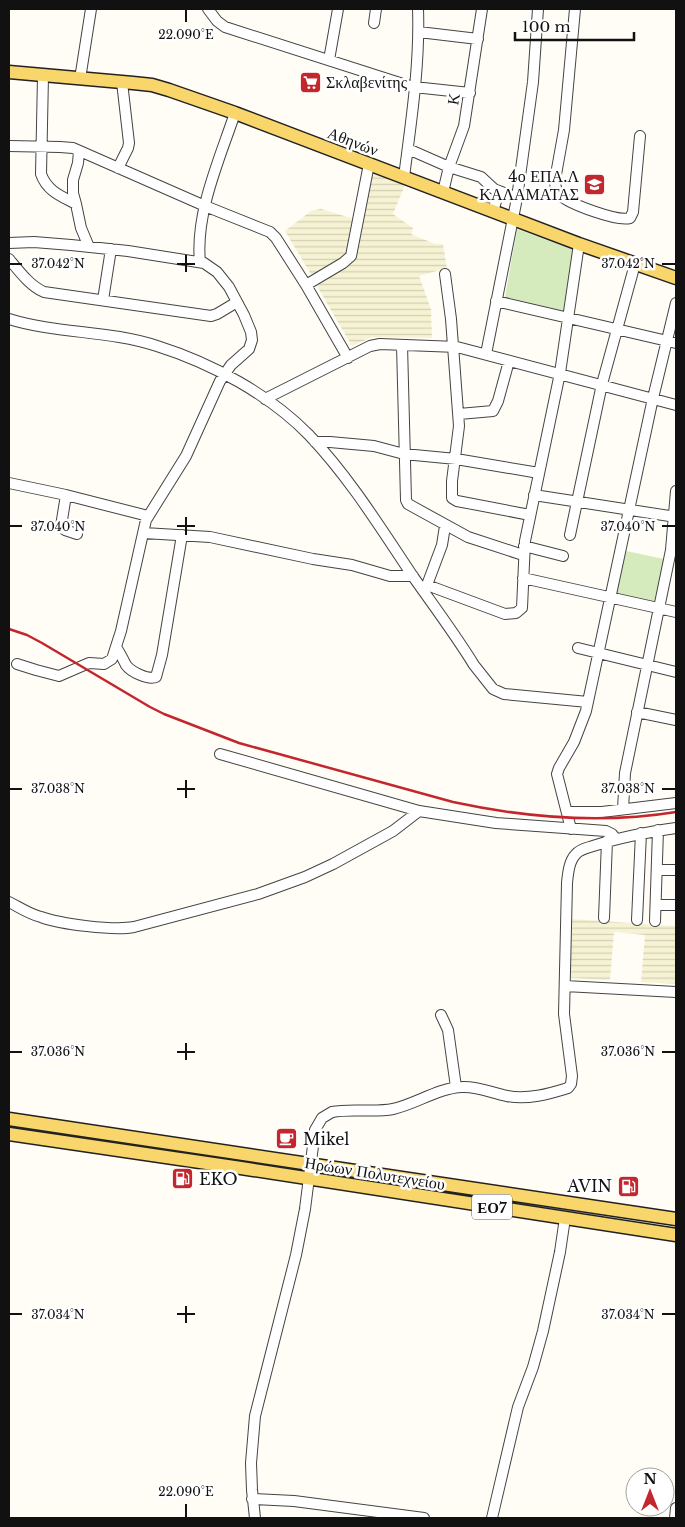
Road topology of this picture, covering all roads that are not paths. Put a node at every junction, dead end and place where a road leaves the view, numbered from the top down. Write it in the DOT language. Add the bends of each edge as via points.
graph roads {
  1 [pos="91,9"];
  2 [pos="208,9"];
  3 [pos="338,9"];
  4 [pos="376,9"];
  5 [pos="418,9"];
  6 [pos="482,9"];
  7 [pos="538,9"];
  8 [pos="574,9"];
  9 [pos="374,23"];
  10 [pos="419,32"];
  11 [pos="478,39"];
  12 [pos="329,60"];
  13 [pos="9,72"];
  14 [pos="43,76"];
  15 [pos="80,79"];
  16 [pos="122,82"];
  17 [pos="414,87"];
  18 [pos="470,93"];
  19 [pos="235,113"];
  20 [pos="640,136"];
  21 [pos="9,146"];
  22 [pos="42,146"];
  23 [pos="408,149"];
  24 [pos="9,150"];
  25 [pos="79,151"];
  26 [pos="369,164"];
  27 [pos="450,167"];
  28 [pos="118,168"];
  29 [pos="404,178"];
  30 [pos="444,192"];
  31 [pos="499,192"];
  32 [pos="517,198"];
  33 [pos="76,204"];
  34 [pos="205,206"];
  35 [pos="493,211"];
  36 [pos="512,218"];
  37 [pos="9,243"];
  38 [pos="579,244"];
  39 [pos="88,246"];
  40 [pos="111,249"];
  41 [pos="9,259"];
  42 [pos="200,262"];
  43 [pos="635,264"];
  44 [pos="444,274"];
  45 [pos="676,278"];
  46 [pos="306,285"];
  47 [pos="103,300"];
  48 [pos="496,301"];
  49 [pos="237,302"];
  50 [pos="676,303"];
  51 [pos="569,318"];
  52 [pos="9,319"];
  53 [pos="617,329"];
  54 [pos="672,342"];
  55 [pos="402,345"];
  56 [pos="453,347"];
  57 [pos="486,354"];
  58 [pos="348,358"];
  59 [pos="509,361"];
  60 [pos="560,373"];
  61 [pos="224,374"];
  62 [pos="602,384"];
  63 [pos="653,398"];
  64 [pos="265,399"];
  65 [pos="676,405"];
  66 [pos="459,414"];
  67 [pos="316,442"];
  68 [pos="404,454"];
  69 [pos="456,459"];
  70 [pos="539,473"];
  71 [pos="9,483"];
  72 [pos="676,490"];
  73 [pos="66,495"];
  74 [pos="534,495"];
  75 [pos="577,502"];
  76 [pos="628,510"];
  77 [pos="530,515"];
  78 [pos="148,516"];
  79 [pos="675,517"];
  80 [pos="445,526"];
  81 [pos="144,533"];
  82 [pos="77,534"];
  83 [pos="182,535"];
  84 [pos="570,535"];
  85 [pos="524,550"];
  86 [pos="563,556"];
  87 [pos="413,576"];
  88 [pos="523,578"];
  89 [pos="425,587"];
  90 [pos="610,597"];
  91 [pos="659,608"];
  92 [pos="676,612"];
  93 [pos="116,647"];
  94 [pos="578,648"];
  95 [pos="598,653"];
  96 [pos="17,664"];
  97 [pos="647,665"];
  98 [pos="676,672"];
  99 [pos="588,702"];
  100 [pos="638,712"];
  101 [pos="676,720"];
  102 [pos="220,754"];
  103 [pos="676,803"];
  104 [pos="623,809"];
  105 [pos="419,811"];
  106 [pos="567,812"];
  107 [pos="676,828"];
  108 [pos="571,829"];
  109 [pos="658,830"];
  110 [pos="641,833"];
  111 [pos="612,840"];
  112 [pos="657,870"];
  113 [pos="676,870"];
  114 [pos="9,902"];
  115 [pos="656,905"];
  116 [pos="676,905"];
  117 [pos="604,918"];
  118 [pos="637,920"];
  119 [pos="655,921"];
  120 [pos="565,986"];
  121 [pos="676,992"];
  122 [pos="441,1015"];
  123 [pos="456,1088"];
  124 [pos="9,1119"];
  125 [pos="9,1134"];
  126 [pos="310,1165"];
  127 [pos="308,1179"];
  128 [pos="565,1218"];
  129 [pos="676,1219"];
  130 [pos="676,1235"];
  131 [pos="252,1499"];
  132 [pos="676,1508"];
  133 [pos="255,1518"];
  134 [pos="424,1518"];
  135 [pos="492,1518"];
  136 [pos="676,1518"];
  1 -- 15 [label="street"];
  2 -- 12 [label="street" via="221,25"];
  3 -- 12 [label="street"];
  4 -- 9 [label="street"];
  5 -- 10 [label="street"];
  6 -- 11 [label="street, Κ"];
  7 -- 32 [label="street" via="533,82"];
  8 -- 20 [label="street" via="564,130 555,180 557,191 565,199 593,211 619,219 630,218 634,212"];
  10 -- 11 [label="street"];
  10 -- 17 [label="street"];
  11 -- 18 [label="street, Κ"];
  12 -- 17 [label="street"];
  13 -- 14 [label="main road, Αθηνών"];
  14 -- 15 [label="main road, Αθηνών"];
  14 -- 22 [label="street"];
  15 -- 16 [label="main road, Αθηνών"];
  16 -- 19 [label="main road, Αθηνών" via="160,87"];
  16 -- 28 [label="street" via="129,143"];
  17 -- 18 [label="street"];
  17 -- 23 [label="street"];
  18 -- 27 [label="street, Κ" via="464,126"];
  19 -- 26 [label="main road, Αθηνών"];
  19 -- 34 [label="street"];
  21 -- 22 [label="street"];
  21 -- 24 [label="street"];
  22 -- 25 [label="street"];
  22 -- 33 [label="street" via="40,169 45,184"];
  23 -- 27 [label="street"];
  23 -- 29 [label="street"];
  25 -- 28 [label="street"];
  25 -- 33 [label="street" via="73,180"];
  26 -- 29 [label="main road, Αθηνών"];
  26 -- 46 [label="street" via="351,256"];
  27 -- 30 [label="street, Κ"];
  27 -- 31 [label="street" via="481,176"];
  28 -- 34 [label="street"];
  29 -- 30 [label="main road, Αθηνών"];
  30 -- 35 [label="main road, Αθηνών"];
  31 -- 32 [label="street"];
  31 -- 35 [label="street"];
  32 -- 36 [label="street"];
  33 -- 39 [label="street"];
  34 -- 42 [label="street"];
  34 -- 46 [label="street" via="273,234"];
  35 -- 36 [label="main road, Αθηνών"];
  36 -- 38 [label="main road, Αθηνών"];
  36 -- 48 [label="street"];
  37 -- 39 [label="street"];
  38 -- 43 [label="main road, Αθηνών"];
  38 -- 51 [label="street"];
  39 -- 40 [label="street"];
  40 -- 42 [label="street"];
  40 -- 47 [label="street"];
  41 -- 47 [label="street" via="42,291"];
  42 -- 49 [label="street" via="221,276"];
  43 -- 45 [label="main road, Αθηνών"];
  43 -- 53 [label="street"];
  44 -- 56 [label="street"];
  46 -- 58 [label="street"];
  47 -- 49 [label="street" via="211,316"];
  48 -- 51 [label="street"];
  48 -- 57 [label="street"];
  49 -- 61 [label="street" via="251,332 251,344"];
  50 -- 54 [label="street"];
  51 -- 53 [label="street"];
  51 -- 60 [label="street"];
  52 -- 61 [label="street" via="144,342 184,355"];
  53 -- 54 [label="street"];
  53 -- 62 [label="street"];
  54 -- 63 [label="street"];
  55 -- 56 [label="street"];
  55 -- 58 [label="street" via="373,344"];
  55 -- 68 [label="street"];
  56 -- 57 [label="street"];
  56 -- 66 [label="street"];
  57 -- 59 [label="street"];
  58 -- 64 [label="street"];
  59 -- 60 [label="street"];
  59 -- 66 [label="street" via="494,410"];
  60 -- 62 [label="street"];
  60 -- 70 [label="street"];
  61 -- 64 [label="street"];
  61 -- 78 [label="street" via="186,456"];
  62 -- 63 [label="street"];
  62 -- 75 [label="street"];
  63 -- 65 [label="street"];
  63 -- 76 [label="street"];
  64 -- 67 [label="street"];
  66 -- 69 [label="street"];
  67 -- 68 [label="street" via="374,446"];
  67 -- 87 [label="street" via="357,494"];
  68 -- 69 [label="street"];
  68 -- 80 [label="street" via="408,504"];
  69 -- 70 [label="street"];
  69 -- 77 [label="street" via="454,500"];
  70 -- 74 [label="street"];
  71 -- 73 [label="street"];
  72 -- 79 [label="street"];
  73 -- 78 [label="street"];
  73 -- 82 [label="street" via="61,526"];
  74 -- 75 [label="street"];
  74 -- 77 [label="street"];
  75 -- 76 [label="street"];
  75 -- 84 [label="street"];
  76 -- 79 [label="street"];
  76 -- 90 [label="street"];
  77 -- 85 [label="street"];
  78 -- 81 [label="street"];
  79 -- 91 [label="street"];
  80 -- 85 [label="street" via="468,537"];
  80 -- 89 [label="street" via="442,545"];
  81 -- 83 [label="street"];
  81 -- 93 [label="street"];
  83 -- 87 [label="street" via="225,540 352,565 390,576"];
  83 -- 93 [label="street" via="156,677 130,669"];
  85 -- 86 [label="street"];
  85 -- 88 [label="street"];
  87 -- 89 [label="street"];
  88 -- 89 [label="street" via="522,608 511,614"];
  88 -- 90 [label="street"];
  89 -- 99 [label="street" via="483,677 496,691"];
  90 -- 91 [label="street"];
  90 -- 95 [label="street"];
  91 -- 92 [label="street"];
  91 -- 97 [label="street"];
  93 -- 96 [label="street" via="109,662 89,663 59,676"];
  94 -- 95 [label="street"];
  95 -- 97 [label="street"];
  95 -- 99 [label="street"];
  97 -- 98 [label="street"];
  97 -- 100 [label="street"];
  99 -- 106 [label="street" via="578,734 557,774"];
  100 -- 101 [label="street"];
  100 -- 104 [label="street" via="625,773"];
  102 -- 105 [label="street"];
  103 -- 104 [label="street"];
  104 -- 106 [label="street"];
  105 -- 108 [label="street" via="487,822"];
  105 -- 114 [label="street" via="393,831 305,877 258,894 134,927 112,928 47,919"];
  106 -- 108 [label="street"];
  107 -- 109 [label="street"];
  108 -- 111 [label="street" via="606,831"];
  109 -- 110 [label="street"];
  109 -- 112 [label="street"];
  110 -- 111 [label="street"];
  110 -- 118 [label="street"];
  111 -- 117 [label="street"];
  111 -- 120 [label="street" via="579,851 569,868"];
  112 -- 113 [label="street"];
  112 -- 115 [label="street"];
  115 -- 116 [label="street"];
  115 -- 119 [label="street"];
  120 -- 121 [label="street"];
  120 -- 123 [label="street" via="564,1014 572,1076 568,1088 516,1097 472,1087"];
  122 -- 123 [label="street" via="448,1030"];
  123 -- 126 [label="street" via="396,1108 328,1114 315,1130"];
  124 -- 126 [label="main road, Ηρώων Πολυτεχνείου / ΕΟ7"];
  125 -- 127 [label="main road, Ηρώων Πολυτεχνείου / ΕΟ7"];
  126 -- 127 [label="street"];
  126 -- 129 [label="main road, Ηρώων Πολυτεχνείου / ΕΟ7"];
  127 -- 128 [label="main road, Ηρώων Πολυτεχνείου / ΕΟ7"];
  127 -- 131 [label="street" via="296,1255 253,1428"];
  128 -- 130 [label="main road, Ηρώων Πολυτεχνείου / ΕΟ7"];
  128 -- 135 [label="street" via="543,1331 518,1407"];
  131 -- 133 [label="street"];
  131 -- 134 [label="street" via="294,1501"];
  132 -- 136 [label="street"];
}
